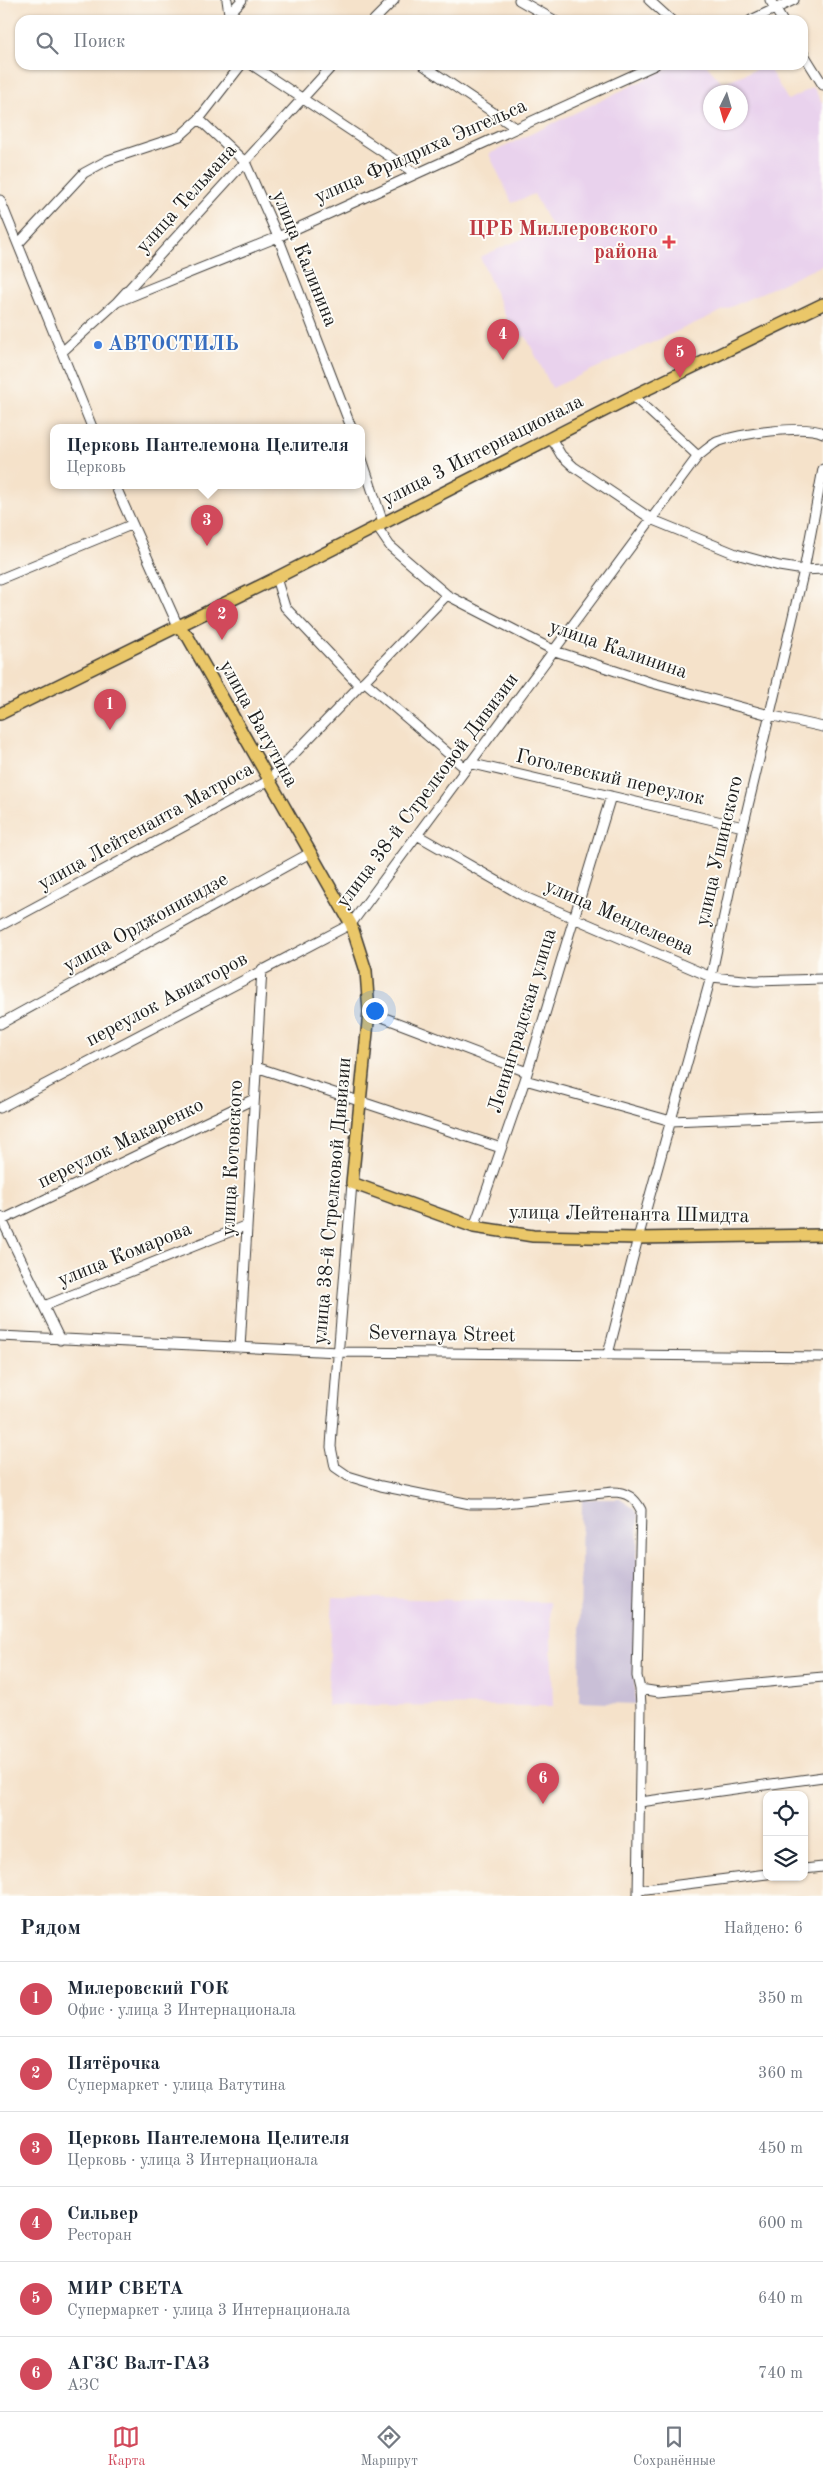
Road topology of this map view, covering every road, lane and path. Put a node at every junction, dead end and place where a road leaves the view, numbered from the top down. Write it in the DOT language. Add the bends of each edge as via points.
graph roads {
  1 [pos="227,0"];
  2 [pos="242,0"];
  3 [pos="394,0"];
  4 [pos="519,0"];
  5 [pos="649,0"];
  6 [pos="770,0"];
  7 [pos="794,0"];
  8 [pos="775,8"];
  9 [pos="230,15"];
  10 [pos="231,15"];
  11 [pos="379,15"];
  12 [pos="545,15"];
  13 [pos="666,15"];
  14 [pos="761,15"];
  15 [pos="779,15"];
  16 [pos="808,61"];
  17 [pos="237,70"];
  18 [pos="260,70"];
  19 [pos="329,70"];
  20 [pos="430,70"];
  21 [pos="643,71"];
  22 [pos="823,85"];
  23 [pos="303,99"];
  24 [pos="199,119"];
  25 [pos="516,128"];
  26 [pos="245,162"];
  27 [pos="416,174"];
  28 [pos="1,205"];
  29 [pos="278,237"];
  30 [pos="18,244"];
  31 [pos="117,302"];
  32 [pos="823,304"];
  33 [pos="62,352"];
  34 [pos="633,396"];
  35 [pos="91,424"];
  36 [pos="350,424"];
  37 [pos="823,433"];
  38 [pos="551,438"];
  39 [pos="698,456"];
  40 [pos="823,469"];
  41 [pos="365,471"];
  42 [pos="117,489"];
  43 [pos="652,520"];
  44 [pos="131,524"];
  45 [pos="380,525"];
  46 [pos="823,568"];
  47 [pos="804,570"];
  48 [pos="276,578"];
  49 [pos="0,579"];
  50 [pos="446,595"];
  51 [pos="178,626"];
  52 [pos="556,651"];
  53 [pos="362,683"];
  54 [pos="0,714"];
  55 [pos="769,715"];
  56 [pos="823,727"];
  57 [pos="467,766"];
  58 [pos="268,781"];
  59 [pos="611,796"];
  60 [pos="743,827"];
  61 [pos="417,835"];
  62 [pos="310,853"];
  63 [pos="574,918"];
  64 [pos="351,924"];
  65 [pos="0,926"];
  66 [pos="262,969"];
  67 [pos="711,977"];
  68 [pos="823,979"];
  69 [pos="369,1012"];
  70 [pos="0,1024"];
  71 [pos="256,1067"];
  72 [pos="526,1076"];
  73 [pos="254,1099"];
  74 [pos="360,1101"];
  75 [pos="0,1108"];
  76 [pos="823,1115"];
  77 [pos="670,1121"];
  78 [pos="501,1148"];
  79 [pos="352,1182"];
  80 [pos="1,1218"];
  81 [pos="247,1225"];
  82 [pos="474,1227"];
  83 [pos="823,1235"];
  84 [pos="638,1238"];
  85 [pos="44,1306"];
  86 [pos="0,1336"];
  87 [pos="60,1340"];
  88 [pos="240,1348"];
  89 [pos="339,1352"];
  90 [pos="608,1354"];
  91 [pos="823,1357"];
  92 [pos="823,1677"];
  93 [pos="640,1689"];
  94 [pos="823,1777"];
  95 [pos="640,1802"];
  96 [pos="823,1867"];
  97 [pos="808,1869"];
  98 [pos="763,1875"];
  99 [pos="638,1893"];
  1 -- 9 [label="street"];
  2 -- 10 [label="street"];
  3 -- 11 [label="street"];
  4 -- 12 [label="street"];
  5 -- 13 [label="street"];
  6 -- 8 [label="street"];
  7 -- 8 [label="street"];
  8 -- 14 [label="street"];
  8 -- 15 [label="street"];
  16 -- 22 [label="street"];
  17 -- 24 [label="street"];
  18 -- 23 [label="street"];
  19 -- 23 [label="street, улица Тельмана"];
  20 -- 25 [label="street"];
  21 -- 25 [label="street, улица Фридриха Энгельса"];
  23 -- 26 [label="street, улица Тельмана"];
  23 -- 27 [label="street"];
  24 -- 26 [label="street, улица Калинина"];
  24 -- 30 [label="street" via="172,141 108,160 84,173"];
  25 -- 27 [label="street, улица Фридриха Энгельса"];
  26 -- 29 [label="street, улица Калинина"];
  26 -- 31 [label="street, улица Тельмана"];
  27 -- 29 [label="street, улица Фридриха Энгельса"];
  28 -- 30 [label="street"];
  29 -- 31 [label="street, улица Фридриха Энгельса"];
  29 -- 36 [label="street, улица Калинина"];
  30 -- 33 [label="street"];
  31 -- 33 [label="street, улица Тельмана"];
  32 -- 34 [label="main road, улица 3 Интернационала"];
  33 -- 35 [label="street"];
  34 -- 38 [label="main road, улица 3 Интернационала"];
  34 -- 39 [label="street"];
  37 -- 39 [label="street" via="789,430 734,437 716,443"];
  38 -- 43 [label="street" via="561,455 574,467"];
  38 -- 45 [label="main road, улица 3 Интернационала"];
  39 -- 43 [label="street, улица 38-й Стрелковой Дивизии"];
  40 -- 47 [label="street, улица Ушинского"];
  41 -- 45 [label="street, улица Калинина"];
  42 -- 44 [label="street, улица Ватутина"];
  43 -- 47 [label="street" via="736,554"];
  43 -- 52 [label="street, улица 38-й Стрелковой Дивизии" via="602,583"];
  44 -- 49 [label="street"];
  44 -- 51 [label="street, улица Ватутина"];
  45 -- 48 [label="main road, улица 3 Интернационала"];
  45 -- 50 [label="street, улица Калинина" via="390,546"];
  46 -- 47 [label="street"];
  47 -- 55 [label="street, улица Ушинского"];
  48 -- 51 [label="main road, улица 3 Интернационала"];
  48 -- 53 [label="street, Гоголевский переулок" via="285,607"];
  50 -- 52 [label="street, улица Калинина"];
  50 -- 53 [label="street, улица Лейтенанта Матроса"];
  51 -- 54 [label="main road, улица 3 Интернационала"];
  51 -- 58 [label="main road, улица Ватутина" via="188,637"];
  52 -- 55 [label="street, улица Калинина" via="649,682"];
  52 -- 57 [label="street, улица 38-й Стрелковой Дивизии"];
  53 -- 57 [label="street, Гоголевский переулок"];
  53 -- 58 [label="street, улица Лейтенанта Матроса"];
  55 -- 56 [label="street, улица Калинина"];
  55 -- 60 [label="street, улица Ушинского"];
  57 -- 59 [label="street, Гоголевский переулок"];
  57 -- 61 [label="street, улица 38-й Стрелковой Дивизии"];
  58 -- 62 [label="main road, улица Ватутина"];
  58 -- 65 [label="street, улица Лейтенанта Матроса"];
  59 -- 60 [label="street, Гоголевский переулок"];
  59 -- 63 [label="street, Ленинградская улица"];
  60 -- 67 [label="street, улица Ушинского"];
  61 -- 63 [label="street, улица Менделеева" via="525,896"];
  61 -- 64 [label="street, улица 38-й Стрелковой Дивизии"];
  62 -- 64 [label="main road, улица Ватутина"];
  62 -- 70 [label="street, улица Орджоникидзе"];
  63 -- 67 [label="street, улица Менделеева"];
  63 -- 72 [label="street, Ленинградская улица"];
  64 -- 66 [label="street, переулок Авиаторов"];
  64 -- 69 [label="main road, улица 38-й Стрелковой Дивизии" via="366,971"];
  66 -- 71 [label="street, улица Котовского"];
  66 -- 75 [label="street, переулок Авиаторов"];
  67 -- 68 [label="street, улица Менделеева" via="755,981"];
  67 -- 77 [label="street, улица Ушинского"];
  69 -- 72 [label="street"];
  69 -- 74 [label="main road, улица 38-й Стрелковой Дивизии"];
  71 -- 73 [label="street, улица Котовского"];
  71 -- 74 [label="street"];
  72 -- 77 [label="street"];
  72 -- 78 [label="street, Ленинградская улица"];
  73 -- 80 [label="street, переулок Макаренко"];
  73 -- 81 [label="street, улица Котовского"];
  74 -- 78 [label="street"];
  74 -- 79 [label="main road, улица 38-й Стрелковой Дивизии"];
  76 -- 77 [label="street"];
  77 -- 84 [label="street, улица Ушинского"];
  78 -- 82 [label="street, Ленинградская улица"];
  79 -- 82 [label="main road, улица Лейтенанта Шмидта"];
  79 -- 89 [label="street, улица 38-й Стрелковой Дивизии"];
  80 -- 85 [label="street"];
  81 -- 85 [label="street, улица Комарова"];
  81 -- 88 [label="street, улица Котовского"];
  82 -- 84 [label="main road, улица Лейтенанта Шмидта" via="533,1236"];
  83 -- 84 [label="main road, улица Лейтенанта Шмидта"];
  84 -- 90 [label="street, улица Ушинского"];
  85 -- 87 [label="street"];
  86 -- 87 [label="street, Severnaya Street"];
  87 -- 88 [label="street, Severnaya Street"];
  88 -- 89 [label="street, Severnaya Street"];
  89 -- 90 [label="street, Severnaya Street"];
  89 -- 93 [label="street, улица 38-й Стрелковой Дивизии" via="331,1448 335,1467 348,1476 470,1504 603,1492 619,1492 637,1501 642,1520 637,1676"];
  90 -- 91 [label="street, Severnaya Street"];
  92 -- 93 [label="street" via="659,1692"];
  93 -- 95 [label="street"];
  94 -- 95 [label="street"];
  95 -- 99 [label="street"];
  96 -- 97 [label="street"];
  98 -- 99 [label="street"];
}
